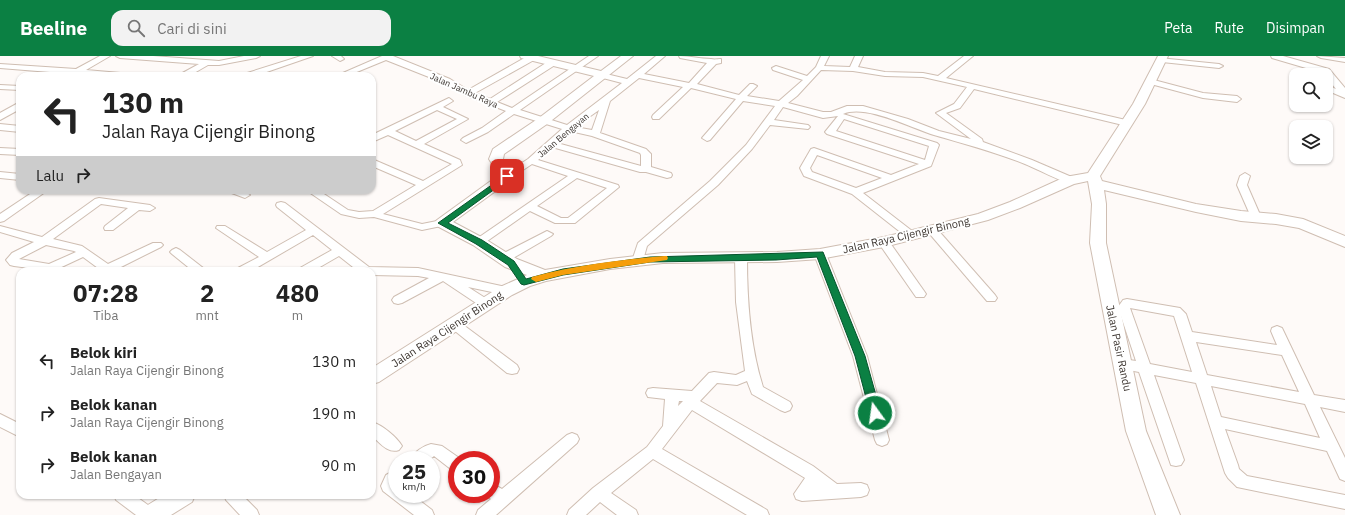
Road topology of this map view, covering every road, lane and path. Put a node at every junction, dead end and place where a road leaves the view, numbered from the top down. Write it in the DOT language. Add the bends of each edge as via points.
graph roads {
  1 [pos="106,56"];
  2 [pos="120,56"];
  3 [pos="256,56"];
  4 [pos="308,56"];
  5 [pos="594,56"];
  6 [pos="628,56"];
  7 [pos="661,56"];
  8 [pos="688,56"];
  9 [pos="859,56"];
  10 [pos="969,56"];
  11 [pos="1186,56"];
  12 [pos="1275,56"];
  13 [pos="1321,56"];
  14 [pos="387,57"];
  15 [pos="528,57"];
  16 [pos="1162,58"];
  17 [pos="1202,58"];
  18 [pos="821,60"];
  19 [pos="1345,60"];
  20 [pos="207,62"];
  21 [pos="552,64"];
  22 [pos="0,66"];
  23 [pos="1219,66"];
  24 [pos="776,68"];
  25 [pos="1307,68"];
  26 [pos="576,69"];
  27 [pos="853,69"];
  28 [pos="266,70"];
  29 [pos="56,72"];
  30 [pos="78,72"];
  31 [pos="192,72"];
  32 [pos="260,72"];
  33 [pos="270,72"];
  34 [pos="350,72"];
  35 [pos="602,75"];
  36 [pos="637,75"];
  37 [pos="809,78"];
  38 [pos="938,79"];
  39 [pos="1333,80"];
  40 [pos="1150,81"];
  41 [pos="628,82"];
  42 [pos="690,86"];
  43 [pos="754,86"];
  44 [pos="972,86"];
  45 [pos="0,87"];
  46 [pos="16,88"];
  47 [pos="716,91"];
  48 [pos="1333,91"];
  49 [pos="1345,92"];
  50 [pos="468,93"];
  51 [pos="1345,97"];
  52 [pos="741,98"];
  53 [pos="1237,99"];
  54 [pos="606,100"];
  55 [pos="706,100"];
  56 [pos="449,101"];
  57 [pos="491,102"];
  58 [pos="782,104"];
  59 [pos="0,107"];
  60 [pos="16,108"];
  61 [pos="436,108"];
  62 [pos="16,109"];
  63 [pos="513,111"];
  64 [pos="0,117"];
  65 [pos="656,117"];
  66 [pos="543,120"];
  67 [pos="768,122"];
  68 [pos="1127,123"];
  69 [pos="0,127"];
  70 [pos="805,127"];
  71 [pos="568,128"];
  72 [pos="16,129"];
  73 [pos="389,132"];
  74 [pos="594,134"];
  75 [pos="376,137"];
  76 [pos="707,138"];
  77 [pos="466,140"];
  78 [pos="417,144"];
  79 [pos="551,144"];
  80 [pos="988,147"];
  81 [pos="0,151"];
  82 [pos="16,152"];
  83 [pos="530,162"];
  84 [pos="376,164"];
  85 [pos="928,164"];
  86 [pos="646,168"];
  87 [pos="575,174"];
  88 [pos="0,175"];
  89 [pos="668,175"];
  90 [pos="507,176"];
  91 [pos="1245,176"];
  92 [pos="16,177"];
  93 [pos="891,178"];
  94 [pos="1070,180"];
  95 [pos="1094,180"];
  96 [pos="424,185"];
  97 [pos="856,192"];
  98 [pos="37,194"];
  99 [pos="317,194"];
  100 [pos="281,205"];
  101 [pos="137,206"];
  102 [pos="530,207"];
  103 [pos="150,208"];
  104 [pos="375,214"];
  105 [pos="1256,217"];
  106 [pos="0,219"];
  107 [pos="442,223"];
  108 [pos="109,228"];
  109 [pos="221,228"];
  110 [pos="0,229"];
  111 [pos="314,230"];
  112 [pos="933,231"];
  113 [pos="547,234"];
  114 [pos="912,236"];
  115 [pos="44,241"];
  116 [pos="479,242"];
  117 [pos="884,242"];
  118 [pos="1345,242"];
  119 [pos="157,246"];
  120 [pos="339,251"];
  121 [pos="176,252"];
  122 [pos="820,254"];
  123 [pos="87,255"];
  124 [pos="266,256"];
  125 [pos="741,258"];
  126 [pos="508,261"];
  127 [pos="638,261"];
  128 [pos="45,267"];
  129 [pos="52,267"];
  130 [pos="105,267"];
  131 [pos="115,267"];
  132 [pos="196,267"];
  133 [pos="248,267"];
  134 [pos="311,267"];
  135 [pos="361,267"];
  136 [pos="376,271"];
  137 [pos="544,276"];
  138 [pos="445,278"];
  139 [pos="524,282"];
  140 [pos="506,291"];
  141 [pos="920,294"];
  142 [pos="991,298"];
  143 [pos="398,300"];
  144 [pos="486,304"];
  145 [pos="454,324"];
  146 [pos="1277,331"];
  147 [pos="1188,336"];
  148 [pos="1286,351"];
  149 [pos="1123,364"];
  150 [pos="1146,368"];
  151 [pos="512,369"];
  152 [pos="376,374"];
  153 [pos="752,374"];
  154 [pos="1202,379"];
  155 [pos="737,380"];
  156 [pos="757,390"];
  157 [pos="653,393"];
  158 [pos="672,395"];
  159 [pos="1308,399"];
  160 [pos="693,400"];
  161 [pos="785,406"];
  162 [pos="1345,406"];
  163 [pos="0,420"];
  164 [pos="1215,421"];
  165 [pos="16,429"];
  166 [pos="670,429"];
  167 [pos="376,431"];
  168 [pos="572,439"];
  169 [pos="882,440"];
  170 [pos="394,446"];
  171 [pos="1331,446"];
  172 [pos="652,451"];
  173 [pos="1176,460"];
  174 [pos="1345,474"];
  175 [pos="815,476"];
  176 [pos="861,490"];
  177 [pos="834,491"];
  178 [pos="500,492"];
  179 [pos="599,493"];
  180 [pos="128,499"];
  181 [pos="177,499"];
  182 [pos="236,499"];
  183 [pos="1345,502"];
  184 [pos="411,503"];
  185 [pos="491,503"];
  186 [pos="150,515"];
  187 [pos="251,515"];
  188 [pos="426,515"];
  189 [pos="484,515"];
  190 [pos="575,515"];
  191 [pos="630,515"];
  192 [pos="761,515"];
  193 [pos="1168,515"];
  1 -- 30 [label="street"];
  2 -- 20 [label="street"];
  3 -- 20 [label="street" via="219,63"];
  4 -- 28 [label="street"];
  5 -- 26 [label="street"];
  6 -- 35 [label="street"];
  7 -- 36 [label="street, Jalan Bengayan"];
  8 -- 42 [label="street" via="716,62"];
  9 -- 27 [label="street"];
  10 -- 38 [label="street"];
  11 -- 17 [label="street"];
  12 -- 25 [label="street"];
  13 -- 19 [label="street"];
  14 -- 34 [label="street"];
  14 -- 50 [label="street, Jalan Jambu Raya" via="447,81"];
  15 -- 21 [label="street"];
  15 -- 50 [label="street"];
  16 -- 23 [label="street"];
  16 -- 40 [label="street"];
  18 -- 27 [label="street"];
  18 -- 37 [label="street"];
  20 -- 31 [label="street"];
  21 -- 26 [label="street"];
  21 -- 57 [label="street"];
  22 -- 29 [label="street"];
  24 -- 37 [label="street"];
  26 -- 35 [label="street"];
  26 -- 63 [label="street"];
  27 -- 38 [label="street" via="885,74 913,74"];
  28 -- 32 [label="street"];
  28 -- 33 [label="street"];
  35 -- 41 [label="street"];
  35 -- 66 [label="street"];
  36 -- 41 [label="street, Jalan Bengayan"];
  36 -- 42 [label="street"];
  37 -- 58 [label="street"];
  38 -- 44 [label="street"];
  39 -- 49 [label="street" via="1338,88"];
  40 -- 53 [label="street" via="1203,95"];
  40 -- 68 [label="street"];
  41 -- 54 [label="street, Jalan Bengayan"];
  42 -- 47 [label="street"];
  42 -- 65 [label="street"];
  43 -- 52 [label="street"];
  44 -- 68 [label="street"];
  44 -- 80 [label="street" via="957,106 940,113"];
  45 -- 46 [label="street"];
  47 -- 52 [label="street"];
  47 -- 55 [label="street"];
  48 -- 51 [label="street"];
  50 -- 57 [label="street, Jalan Jambu Raya"];
  52 -- 58 [label="street"];
  52 -- 76 [label="street"];
  54 -- 71 [label="street, Jalan Bengayan"];
  54 -- 74 [label="street"];
  56 -- 61 [label="street"];
  57 -- 63 [label="street, Jalan Jambu Raya"];
  58 -- 67 [label="street"];
  58 -- 80 [label="street" via="828,115 847,109 863,109"];
  59 -- 60 [label="street"];
  61 -- 73 [label="street"];
  61 -- 78 [label="street" via="464,119"];
  62 -- 64 [label="street"];
  63 -- 66 [label="street, Jalan Jambu Raya"];
  63 -- 77 [label="street"];
  66 -- 71 [label="street, Jalan Jambu Raya"];
  66 -- 90 [label="street" via="498,152 496,159"];
  67 -- 70 [label="street"];
  67 -- 127 [label="street" via="749,147 714,183 650,236 642,245"];
  68 -- 95 [label="street"];
  69 -- 72 [label="street"];
  71 -- 74 [label="street, Jalan Jambu Raya"];
  71 -- 79 [label="street, Jalan Bengayan"];
  73 -- 75 [label="street"];
  73 -- 78 [label="street"];
  74 -- 86 [label="street, Jalan Jambu Raya" via="645,152"];
  78 -- 96 [label="street" via="458,164"];
  79 -- 83 [label="street, Jalan Bengayan"];
  79 -- 86 [label="street" via="643,170"];
  80 -- 94 [label="street"];
  81 -- 82 [label="street"];
  83 -- 87 [label="street"];
  83 -- 90 [label="street, Jalan Bengayan"];
  84 -- 96 [label="street"];
  85 -- 85 [label="street" via="934,145 842,116 830,132"];
  85 -- 93 [label="street"];
  86 -- 89 [label="street"];
  87 -- 102 [label="street"];
  87 -- 102 [label="street" via="614,187 571,221 560,221"];
  88 -- 92 [label="street"];
  90 -- 107 [label="street, Jalan Bengayan"];
  91 -- 105 [label="street" via="1242,185"];
  93 -- 97 [label="street"];
  93 -- 97 [label="street" via="814,151 805,168 808,174"];
  94 -- 95 [label="street, Jalan Raya Cijengir Binong"];
  94 -- 112 [label="street, Jalan Raya Cijengir Binong" via="983,217"];
  95 -- 105 [label="street" via="1196,208"];
  95 -- 149 [label="street, Jalan Pasir Randu" via="1098,204 1098,243"];
  96 -- 104 [label="street"];
  97 -- 114 [label="street"];
  98 -- 106 [label="street"];
  99 -- 104 [label="street" via="345,212 359,215"];
  100 -- 111 [label="street"];
  101 -- 103 [label="street"];
  101 -- 108 [label="street"];
  101 -- 115 [label="street" via="99,201"];
  102 -- 116 [label="street"];
  104 -- 107 [label="street" via="399,216 406,218 410,224 422,227"];
  105 -- 118 [label="street" via="1303,224"];
  107 -- 116 [label="street"];
  109 -- 124 [label="street"];
  110 -- 115 [label="street"];
  111 -- 120 [label="street"];
  111 -- 124 [label="street"];
  112 -- 114 [label="street, Jalan Raya Cijengir Binong"];
  112 -- 142 [label="street"];
  113 -- 126 [label="street"];
  114 -- 117 [label="street, Jalan Raya Cijengir Binong"];
  115 -- 128 [label="street" via="16,256 12,261"];
  115 -- 129 [label="street" via="78,248 84,252"];
  116 -- 126 [label="street"];
  117 -- 122 [label="street, Jalan Raya Cijengir Binong"];
  117 -- 141 [label="street"];
  119 -- 131 [label="street"];
  120 -- 134 [label="street"];
  120 -- 135 [label="street"];
  121 -- 132 [label="street"];
  122 -- 125 [label="street, Jalan Raya Cijengir Binong"];
  122 -- 169 [label="street" via="860,356"];
  123 -- 130 [label="street"];
  124 -- 133 [label="street"];
  125 -- 127 [label="street, Jalan Raya Cijengir Binong" via="663,258"];
  125 -- 153 [label="street" via="743,321"];
  126 -- 137 [label="street"];
  126 -- 139 [label="street"];
  127 -- 137 [label="street, Jalan Raya Cijengir Binong"];
  136 -- 138 [label="street" via="418,272"];
  137 -- 139 [label="street, Jalan Raya Cijengir Binong"];
  138 -- 140 [label="street"];
  138 -- 143 [label="street"];
  138 -- 144 [label="street"];
  139 -- 140 [label="street, Jalan Raya Cijengir Binong"];
  140 -- 144 [label="street, Jalan Raya Cijengir Binong"];
  144 -- 145 [label="street, Jalan Raya Cijengir Binong"];
  145 -- 151 [label="street"];
  145 -- 152 [label="street, Jalan Raya Cijengir Binong"];
  146 -- 148 [label="street"];
  147 -- 148 [label="street"];
  147 -- 150 [label="street" via="1179,312 1125,304"];
  147 -- 154 [label="street"];
  148 -- 159 [label="street"];
  149 -- 150 [label="street"];
  149 -- 193 [label="street, Jalan Pasir Randu" via="1136,431"];
  150 -- 154 [label="street"];
  150 -- 173 [label="street"];
  153 -- 155 [label="street"];
  153 -- 156 [label="street"];
  154 -- 159 [label="street"];
  154 -- 164 [label="street"];
  155 -- 156 [label="street"];
  155 -- 160 [label="street" via="714,377"];
  156 -- 161 [label="street"];
  157 -- 158 [label="street"];
  158 -- 160 [label="street"];
  158 -- 166 [label="street"];
  159 -- 162 [label="street"];
  159 -- 171 [label="street"];
  160 -- 166 [label="street"];
  160 -- 175 [label="street"];
  163 -- 165 [label="street"];
  164 -- 171 [label="street"];
  164 -- 183 [label="street" via="1230,465 1237,478 1243,482"];
  166 -- 172 [label="street"];
  167 -- 170 [label="street"];
  168 -- 178 [label="street"];
  171 -- 174 [label="street"];
  172 -- 179 [label="street"];
  172 -- 192 [label="street"];
  175 -- 177 [label="street"];
  175 -- 177 [label="street" via="802,494"];
  176 -- 177 [label="street"];
  179 -- 190 [label="street"];
  179 -- 191 [label="street"];
  180 -- 186 [label="street"];
  181 -- 186 [label="street"];
  182 -- 187 [label="street"];
  184 -- 188 [label="street"];
  185 -- 189 [label="street"];
}
